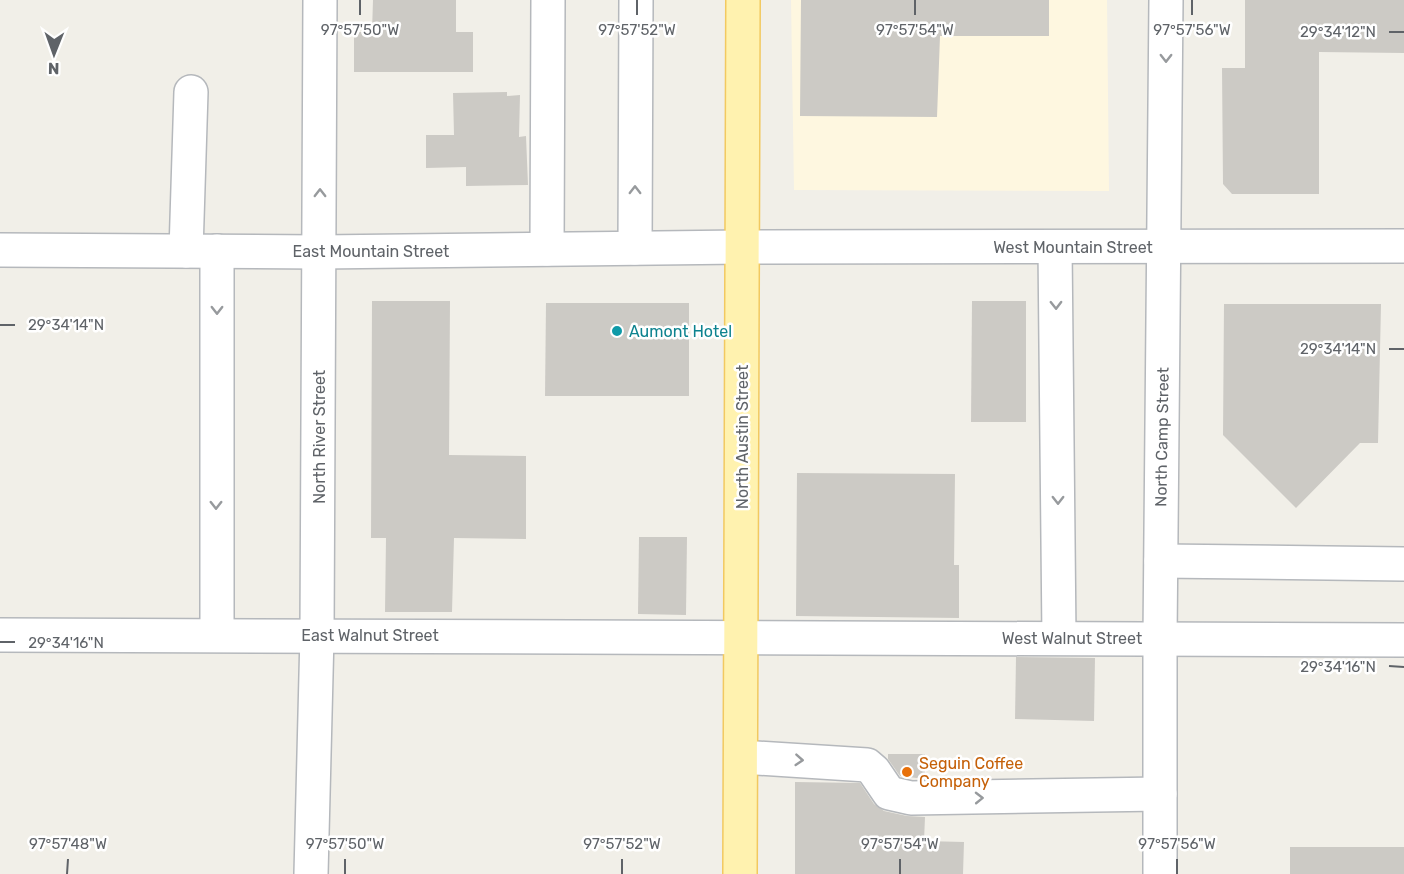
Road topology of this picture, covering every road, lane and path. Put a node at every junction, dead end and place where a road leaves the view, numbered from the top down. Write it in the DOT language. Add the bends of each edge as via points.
graph roads {
  1 [pos="320,0"];
  2 [pos="548,0"];
  3 [pos="636,0"];
  4 [pos="743,0"];
  5 [pos="1166,0"];
  6 [pos="191,92"];
  7 [pos="1404,246"];
  8 [pos="742,247"];
  9 [pos="1055,247"];
  10 [pos="1165,247"];
  11 [pos="635,248"];
  12 [pos="548,249"];
  13 [pos="0,250"];
  14 [pos="201,251"];
  15 [pos="320,252"];
  16 [pos="1161,561"];
  17 [pos="1404,564"];
  18 [pos="0,634"];
  19 [pos="217,635"];
  20 [pos="317,635"];
  21 [pos="741,638"];
  22 [pos="1059,638"];
  23 [pos="1160,638"];
  24 [pos="1404,640"];
  25 [pos="741,757"];
  26 [pos="1160,794"];
  27 [pos="311,874"];
  28 [pos="740,874"];
  29 [pos="1160,874"];
  15 -- 1 [label="street, North River Street, one-way"];
  2 -- 12 [label="street"];
  11 -- 3 [label="street, one-way"];
  4 -- 8 [label="main road, North Austin Street"];
  5 -- 10 [label="street, North Camp Street, one-way"];
  6 -- 14 [label="street"];
  7 -- 10 [label="street, West Mountain Street"];
  8 -- 9 [label="street, West Mountain Street"];
  8 -- 11 [label="street, East Mountain Street"];
  8 -- 21 [label="main road, North Austin Street"];
  9 -- 10 [label="street, West Mountain Street"];
  9 -- 22 [label="street, one-way"];
  10 -- 16 [label="street, North Camp Street"];
  11 -- 12 [label="street, East Mountain Street"];
  12 -- 15 [label="street, East Mountain Street"];
  13 -- 14 [label="street, East Mountain Street"];
  14 -- 15 [label="street, East Mountain Street"];
  14 -- 19 [label="street, one-way"];
  15 -- 20 [label="street, North River Street"];
  16 -- 17 [label="street"];
  16 -- 23 [label="street, North Camp Street"];
  18 -- 19 [label="street, East Walnut Street"];
  19 -- 20 [label="street, East Walnut Street"];
  20 -- 21 [label="street, East Walnut Street"];
  20 -- 27 [label="street, North River Street"];
  21 -- 22 [label="street, West Walnut Street"];
  21 -- 25 [label="main road, North Austin Street"];
  22 -- 23 [label="street, West Walnut Street"];
  23 -- 24 [label="street, West Walnut Street"];
  23 -- 26 [label="street, North Camp Street"];
  25 -- 26 [label="street, one-way" via="867,765 889,793 911,798"];
  25 -- 28 [label="main road, North Austin Street"];
  26 -- 29 [label="street, North Camp Street"];
}
